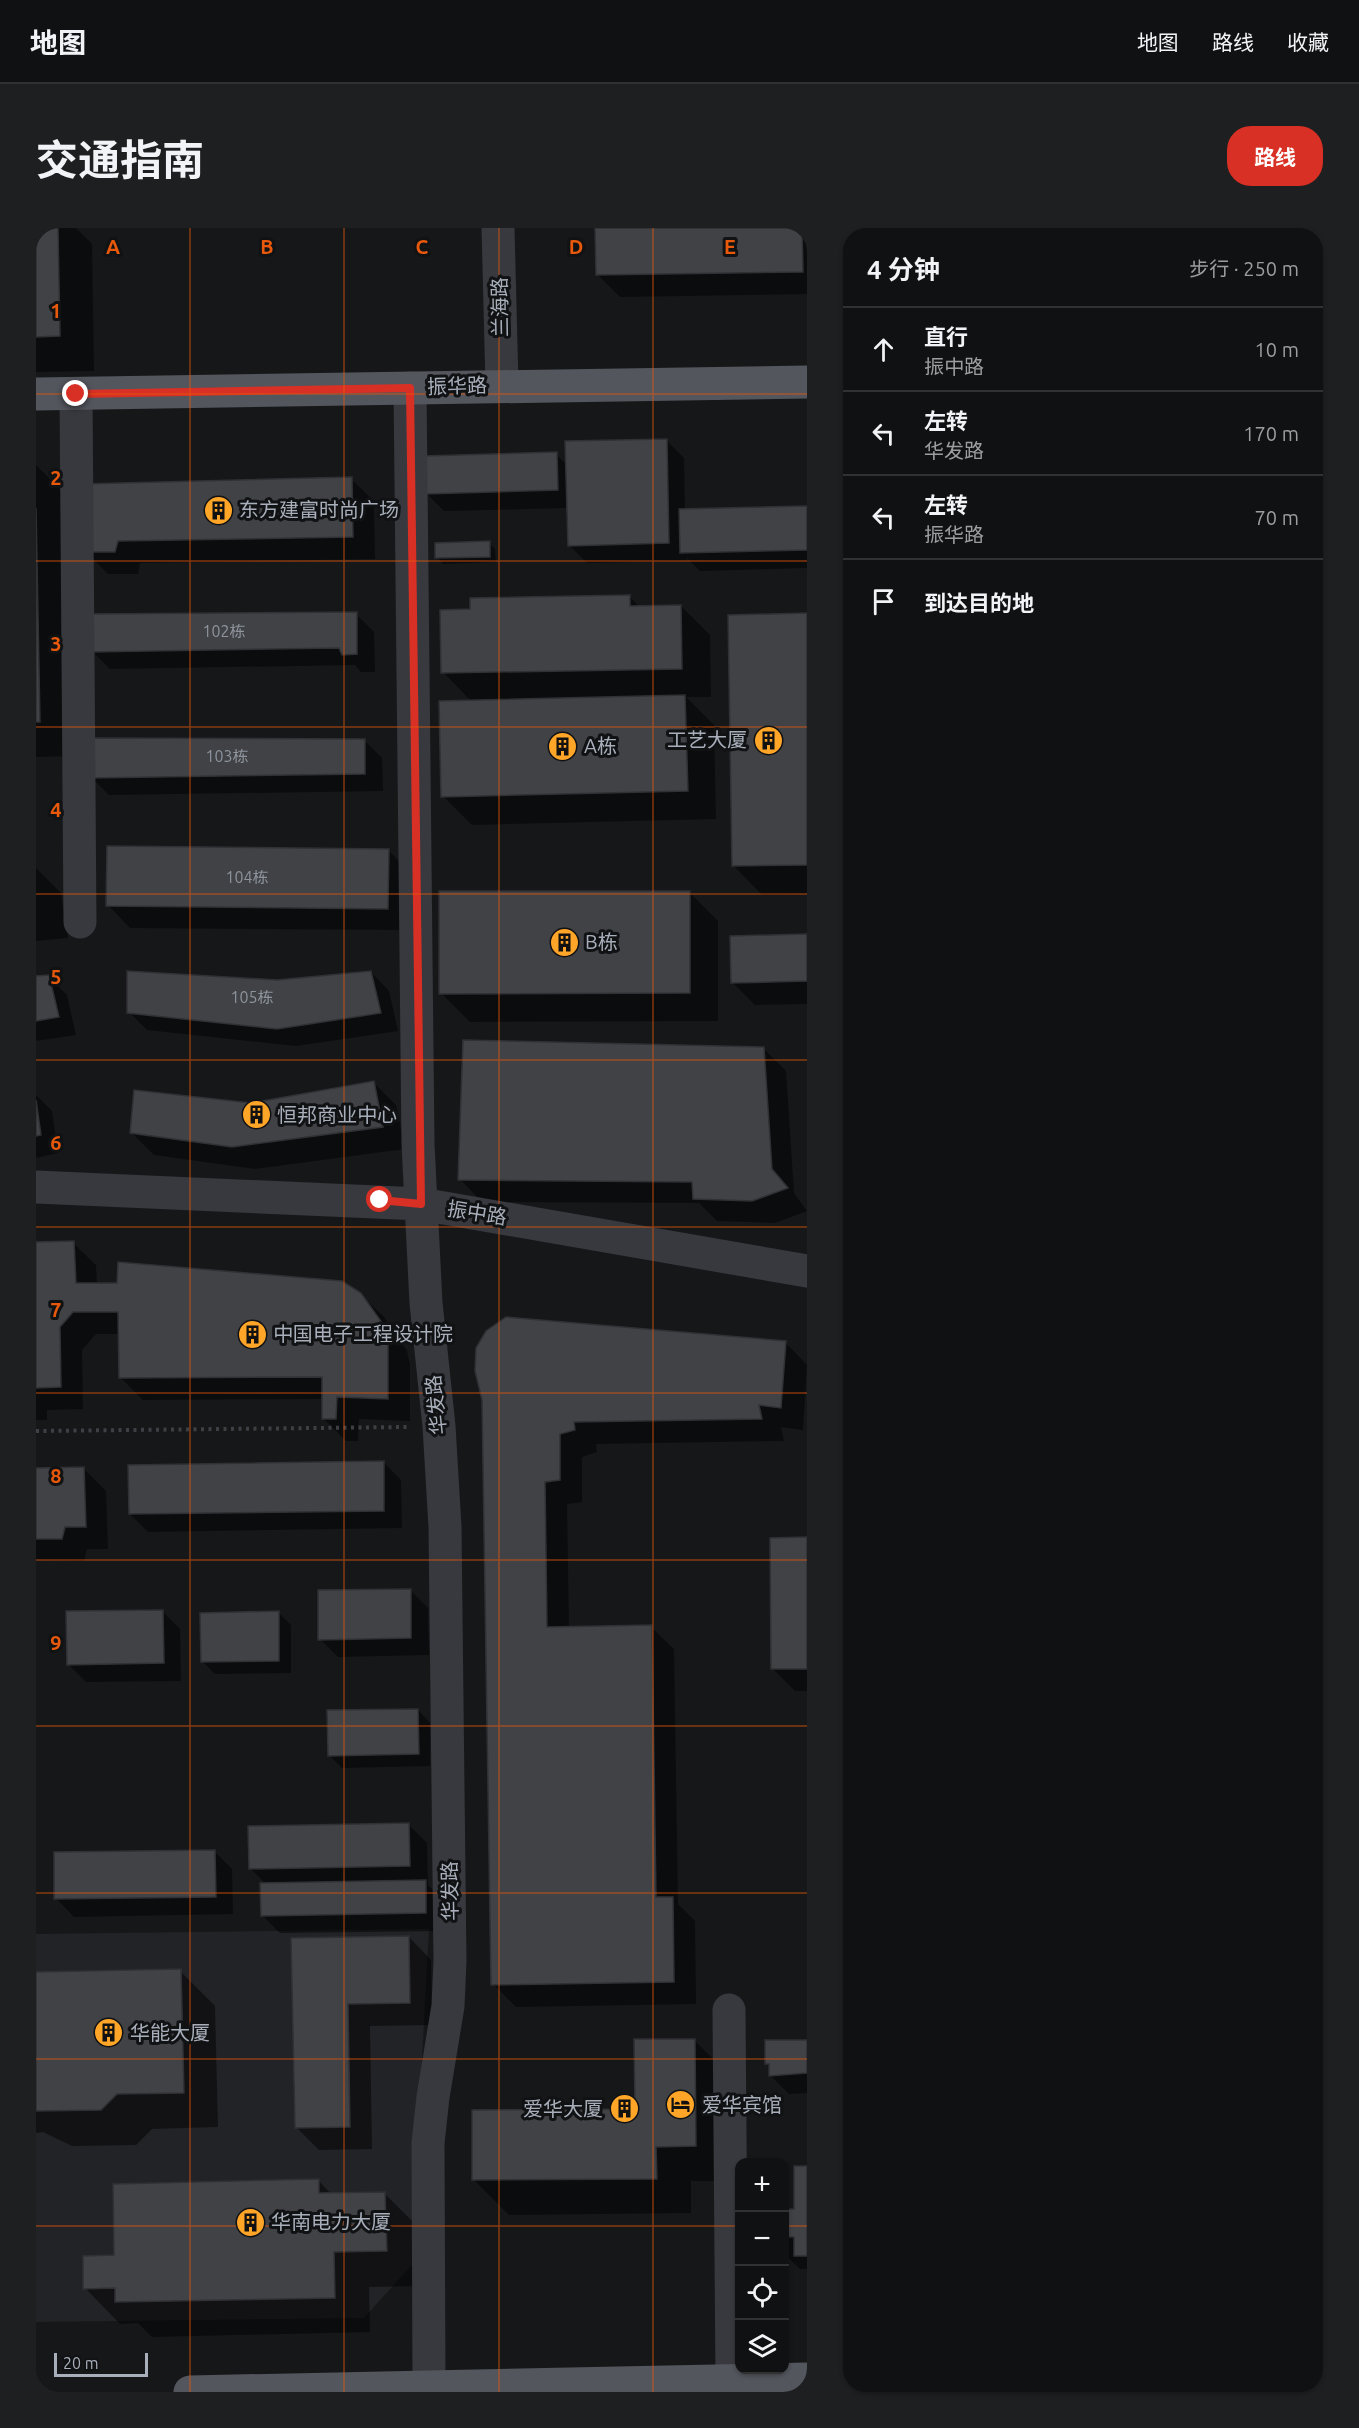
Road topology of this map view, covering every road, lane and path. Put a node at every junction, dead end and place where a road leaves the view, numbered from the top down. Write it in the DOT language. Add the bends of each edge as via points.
graph roads {
  1 [pos="498,228"];
  2 [pos="807,382"];
  3 [pos="502,385"];
  4 [pos="410,388"];
  5 [pos="36,394"];
  6 [pos="76,394"];
  7 [pos="80,922"];
  8 [pos="36,1186"];
  9 [pos="421,1204"];
  10 [pos="807,1271"];
  11 [pos="439,1426"];
  12 [pos="36,1431"];
  13 [pos="729,2010"];
  14 [pos="807,2379"];
  15 [pos="732,2380"];
  16 [pos="429,2385"];
  17 [pos="190,2392"];
  1 -- 3 [label="street, 兰海路"];
  2 -- 3 [label="main road, 振华路"];
  3 -- 4 [label="main road, 振华路"];
  4 -- 6 [label="main road, 振华路"];
  4 -- 9 [label="street, 华发路"];
  5 -- 6 [label="main road, 振华路"];
  6 -- 7 [label="street"];
  8 -- 9 [label="street, 振中路"];
  9 -- 10 [label="street, 振中路"];
  9 -- 11 [label="street, 华发路" via="426,1303"];
  11 -- 12 [label="path"];
  11 -- 16 [label="street, 华发路" via="445,1527 450,1961 448,2006 428,2143"];
  13 -- 15 [label="street"];
  14 -- 15 [label="main road"];
  15 -- 16 [label="main road"];
  16 -- 17 [label="main road"];
}
